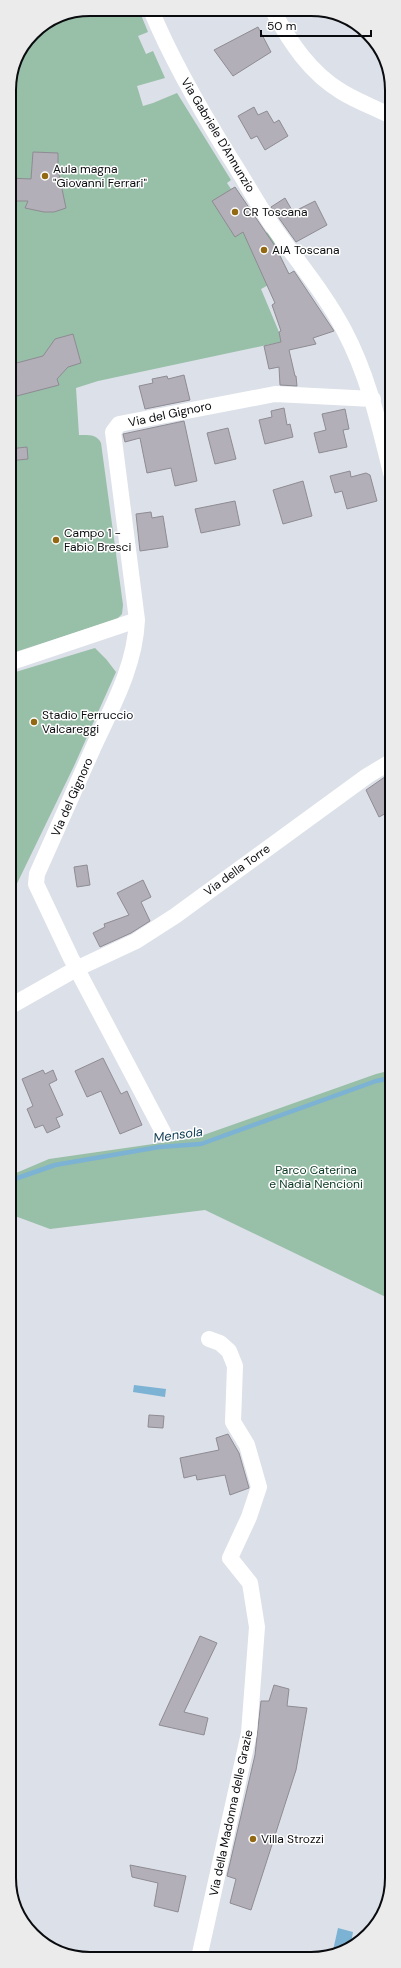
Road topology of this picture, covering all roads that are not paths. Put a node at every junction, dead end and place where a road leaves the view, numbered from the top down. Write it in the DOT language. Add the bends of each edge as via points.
graph roads {
  1 [pos="154,16"];
  2 [pos="276,16"];
  3 [pos="385,113"];
  4 [pos="373,399"];
  5 [pos="385,448"];
  6 [pos="136,620"];
  7 [pos="16,661"];
  8 [pos="385,765"];
  9 [pos="76,969"];
  10 [pos="16,1003"];
  11 [pos="163,1132"];
  12 [pos="209,1339"];
  13 [pos="200,1952"];
  1 -- 4 [label="street, Via Gabriele D'Annunzio" via="208,122 270,222 309,274 343,329"];
  2 -- 3 [label="street" via="299,53 316,71 341,91"];
  4 -- 5 [label="street, Via Gabriele D'Annunzio"];
  4 -- 6 [label="street, Via del Gignoro" via="274,394 119,424 113,437"];
  6 -- 7 [label="street"];
  6 -- 9 [label="street, Via del Gignoro" via="130,666 36,879 39,892"];
  8 -- 9 [label="street, Via della Torre" via="175,916 136,941"];
  9 -- 10 [label="street, Via della Torre"];
  9 -- 11 [label="street"];
  12 -- 13 [label="street, Via della Madonna delle Grazie" via="220,1343 229,1351 235,1366 233,1422 247,1445 259,1487 249,1517 230,1558 250,1583 257,1627 249,1733"];
}
